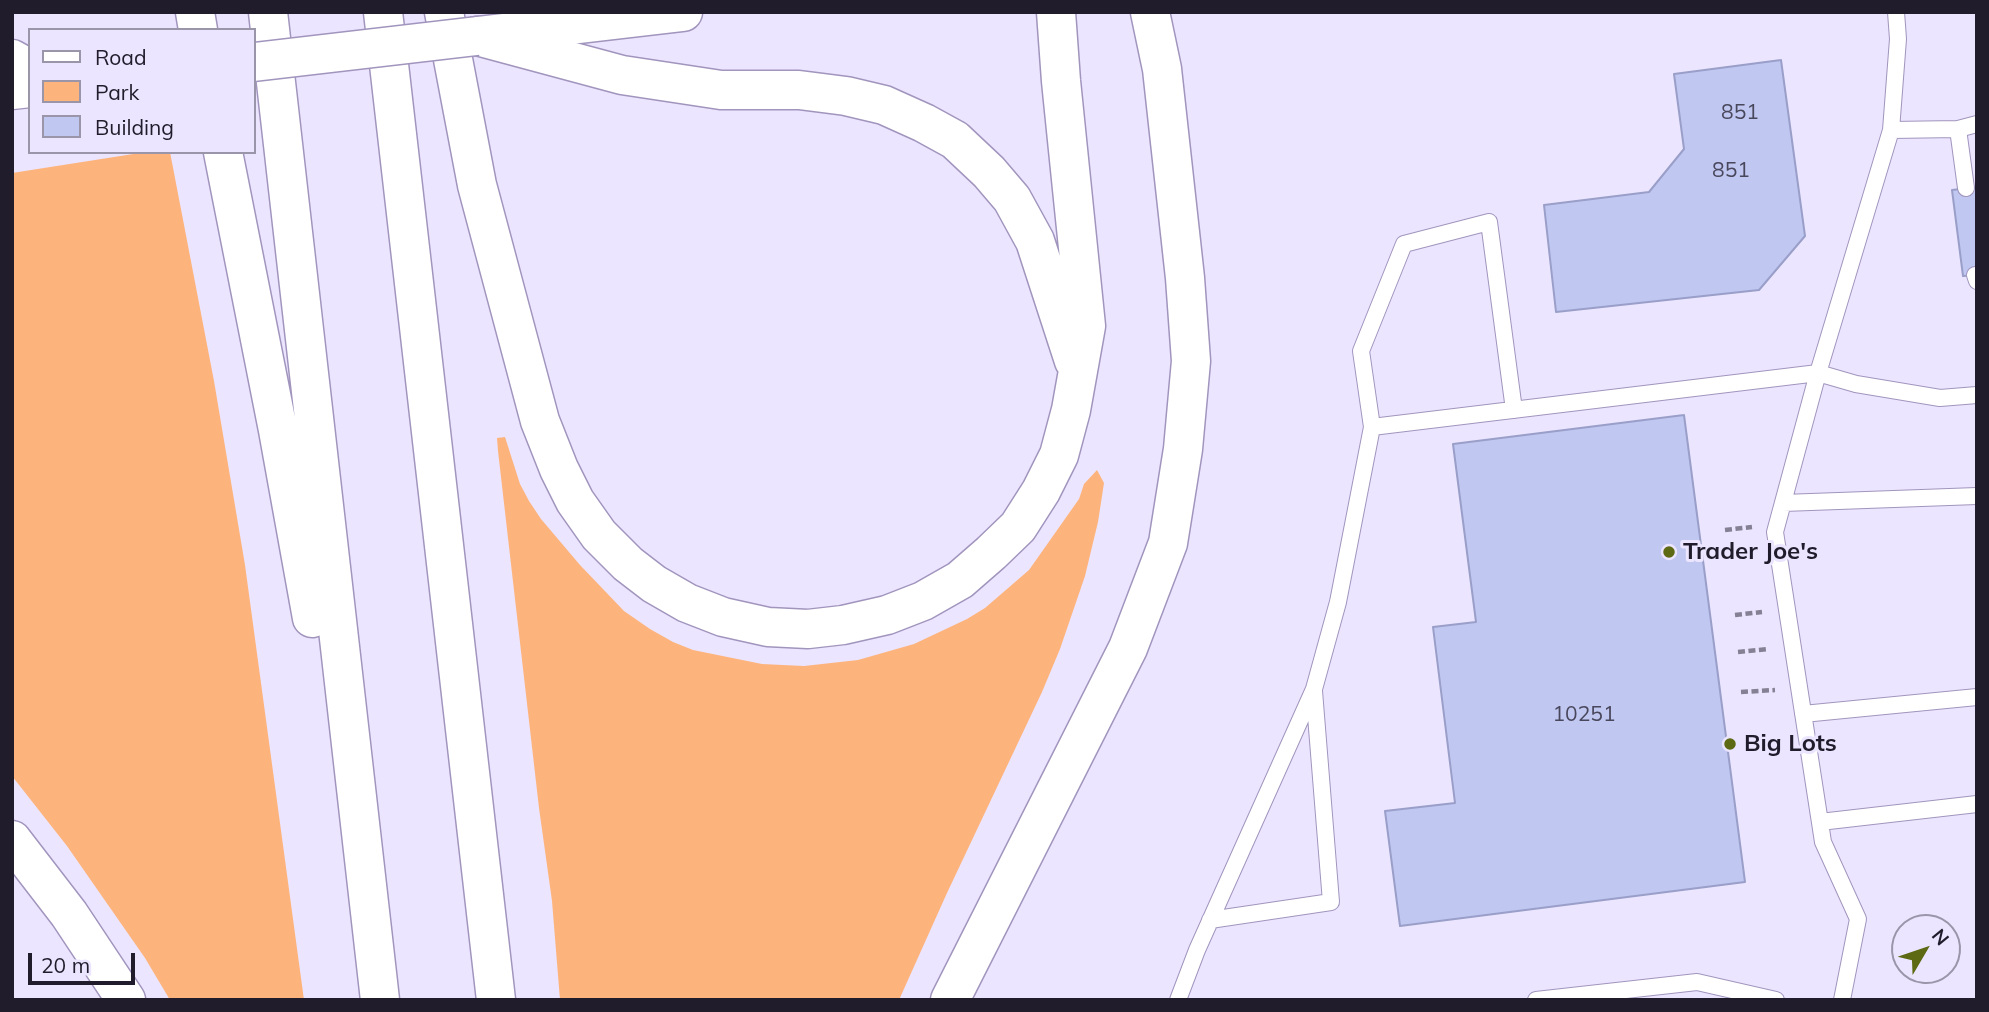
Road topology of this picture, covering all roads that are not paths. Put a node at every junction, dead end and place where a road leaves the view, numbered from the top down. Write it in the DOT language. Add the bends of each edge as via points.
graph roads {
  1 [pos="268,12"];
  2 [pos="383,12"];
  3 [pos="444,12"];
  4 [pos="683,12"];
  5 [pos="1056,12"];
  6 [pos="1150,12"];
  7 [pos="1896,12"];
  8 [pos="477,36"];
  9 [pos="12,59"];
  10 [pos="256,62"];
  11 [pos="28,68"];
  12 [pos="1977,124"];
  13 [pos="1958,129"];
  14 [pos="1891,130"];
  15 [pos="223,154"];
  16 [pos="1966,188"];
  17 [pos="1077,370"];
  18 [pos="1818,373"];
  19 [pos="1977,395"];
  20 [pos="1514,410"];
  21 [pos="1372,427"];
  22 [pos="1977,496"];
  23 [pos="1783,503"];
  24 [pos="1314,689"];
  25 [pos="1977,697"];
  26 [pos="1803,714"];
  27 [pos="1977,804"];
  28 [pos="1820,822"];
  29 [pos="12,840"];
  30 [pos="1210,920"];
  31 [pos="374,948"];
  32 [pos="126,1000"];
  33 [pos="380,1000"];
  34 [pos="496,1000"];
  35 [pos="950,1000"];
  36 [pos="1178,1000"];
  37 [pos="1536,1000"];
  38 [pos="1776,1000"];
  39 [pos="1842,1000"];
  1 -- 31 [label="main road"];
  2 -- 34 [label="main road"];
  3 -- 17 [label="main road" via="477,185 540,421 559,469 599,536 654,584 687,603 768,627 808,629 887,615 960,580 1018,527 1041,491 1059,455"];
  4 -- 8 [label="main road"];
  5 -- 17 [label="main road" via="1086,326"];
  6 -- 35 [label="main road" via="1164,82 1191,361 1168,544 1128,648"];
  7 -- 14 [label="lane"];
  8 -- 10 [label="main road, bridge"];
  8 -- 17 [label="main road" via="622,75 721,90 799,90 846,96 884,105 955,140 1012,200 1035,241"];
  9 -- 11 [label="main road"];
  12 -- 13 [label="lane"];
  13 -- 14 [label="lane"];
  13 -- 16 [label="lane"];
  14 -- 18 [label="lane"];
  15 -- 31 [label="main road"];
  18 -- 19 [label="lane" via="1940,398"];
  18 -- 20 [label="lane"];
  18 -- 23 [label="lane"];
  20 -- 21 [label="lane"];
  20 -- 21 [label="lane" via="1489,222 1404,244 1361,351"];
  21 -- 24 [label="lane" via="1338,602"];
  22 -- 23 [label="lane"];
  23 -- 26 [label="lane" via="1775,532"];
  24 -- 30 [label="lane"];
  24 -- 30 [label="lane" via="1331,902"];
  25 -- 26 [label="lane"];
  26 -- 28 [label="lane"];
  27 -- 28 [label="lane"];
  28 -- 39 [label="lane" via="1823,842 1858,919"];
  29 -- 32 [label="main road"];
  30 -- 36 [label="lane"];
  31 -- 33 [label="main road"];
  37 -- 38 [label="lane" via="1697,982"];
}
